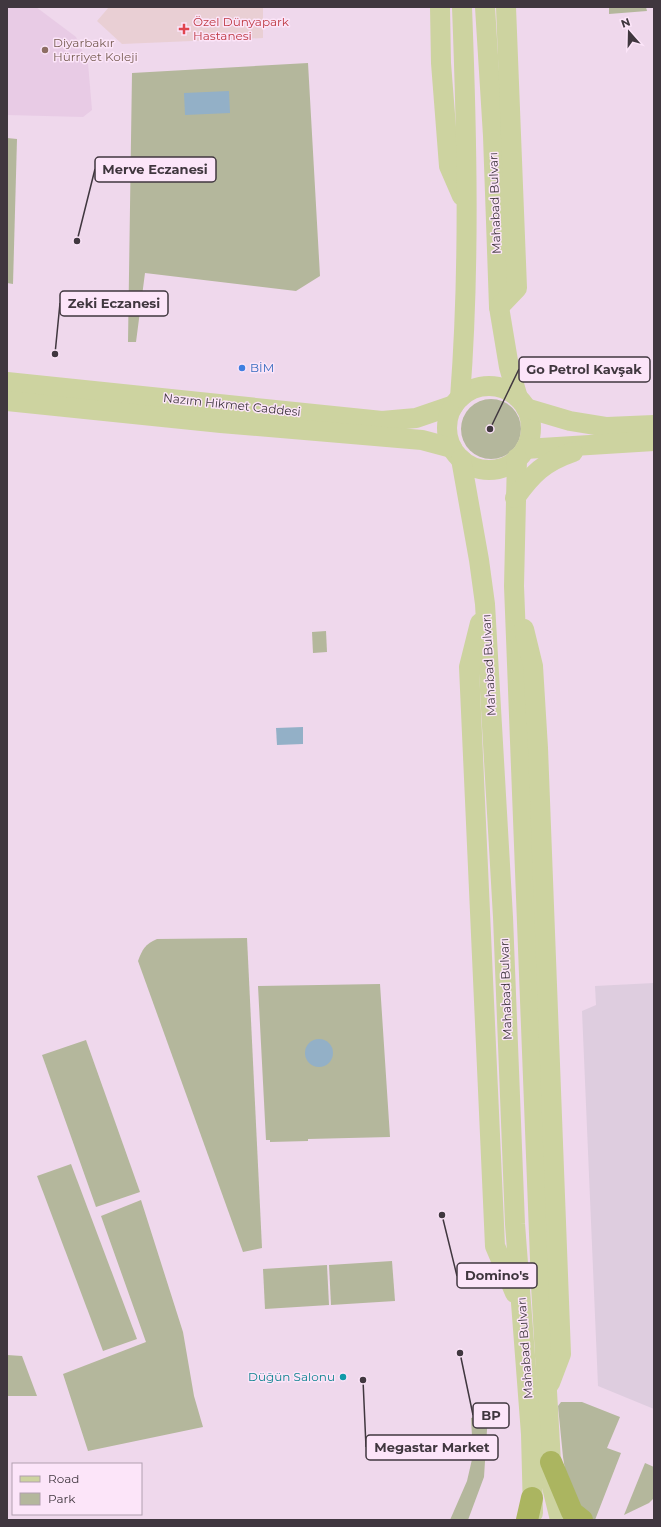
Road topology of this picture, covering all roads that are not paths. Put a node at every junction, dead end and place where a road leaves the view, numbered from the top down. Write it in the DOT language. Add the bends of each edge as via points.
graph roads {
  1 [pos="440,7"];
  2 [pos="462,7"];
  3 [pos="485,7"];
  4 [pos="506,7"];
  5 [pos="466,207"];
  6 [pos="498,307"];
  7 [pos="7,382"];
  8 [pos="7,401"];
  9 [pos="457,401"];
  10 [pos="522,403"];
  11 [pos="654,425"];
  12 [pos="654,441"];
  13 [pos="593,446"];
  14 [pos="457,454"];
  15 [pos="521,454"];
  16 [pos="515,498"];
  17 [pos="551,1462"];
  18 [pos="532,1498"];
  19 [pos="527,1520"];
  20 [pos="533,1520"];
  21 [pos="560,1520"];
  22 [pos="582,1520"];
  1 -- 5 [label="main road" via="441,63 449,166"];
  2 -- 5 [label="main road"];
  3 -- 6 [label="main road, Mahabad Bulvarı" via="493,136"];
  4 -- 6 [label="main road" via="517,288"];
  5 -- 9 [label="main road" via="465,331"];
  6 -- 10 [label="main road, Mahabad Bulvarı" via="510,367"];
  7 -- 9 [label="main road, Nazım Hikmet Caddesi" via="382,421 416,418"];
  8 -- 14 [label="main road, Nazım Hikmet Caddesi" via="422,440"];
  9 -- 10 [label="main road" via="470,390 489,386 508,391"];
  9 -- 14 [label="main road" via="449,415 447,426 448,438"];
  10 -- 11 [label="main road" via="570,421 607,427"];
  10 -- 15 [label="main road" via="530,418 531,429 529,440"];
  12 -- 13 [label="main road"];
  13 -- 15 [label="main road"];
  13 -- 16 [label="main road" via="558,457 542,466"];
  14 -- 15 [label="main road" via="471,466 483,469 507,465"];
  14 -- 18 [label="main road, Mahabad Bulvarı" via="479,560 485,604 469,667 495,1246 522,1309 531,1434"];
  15 -- 16 [label="main road"];
  16 -- 17 [label="main road, Mahabad Bulvarı" via="514,586 533,666 538,748 561,1354 547,1391"];
  17 -- 21 [label="main road, Mahabad Bulvarı" via="552,1487"];
  17 -- 22 [label="highway" via="572,1512"];
  18 -- 19 [label="highway"];
  18 -- 20 [label="main road, Mahabad Bulvarı"];
}
